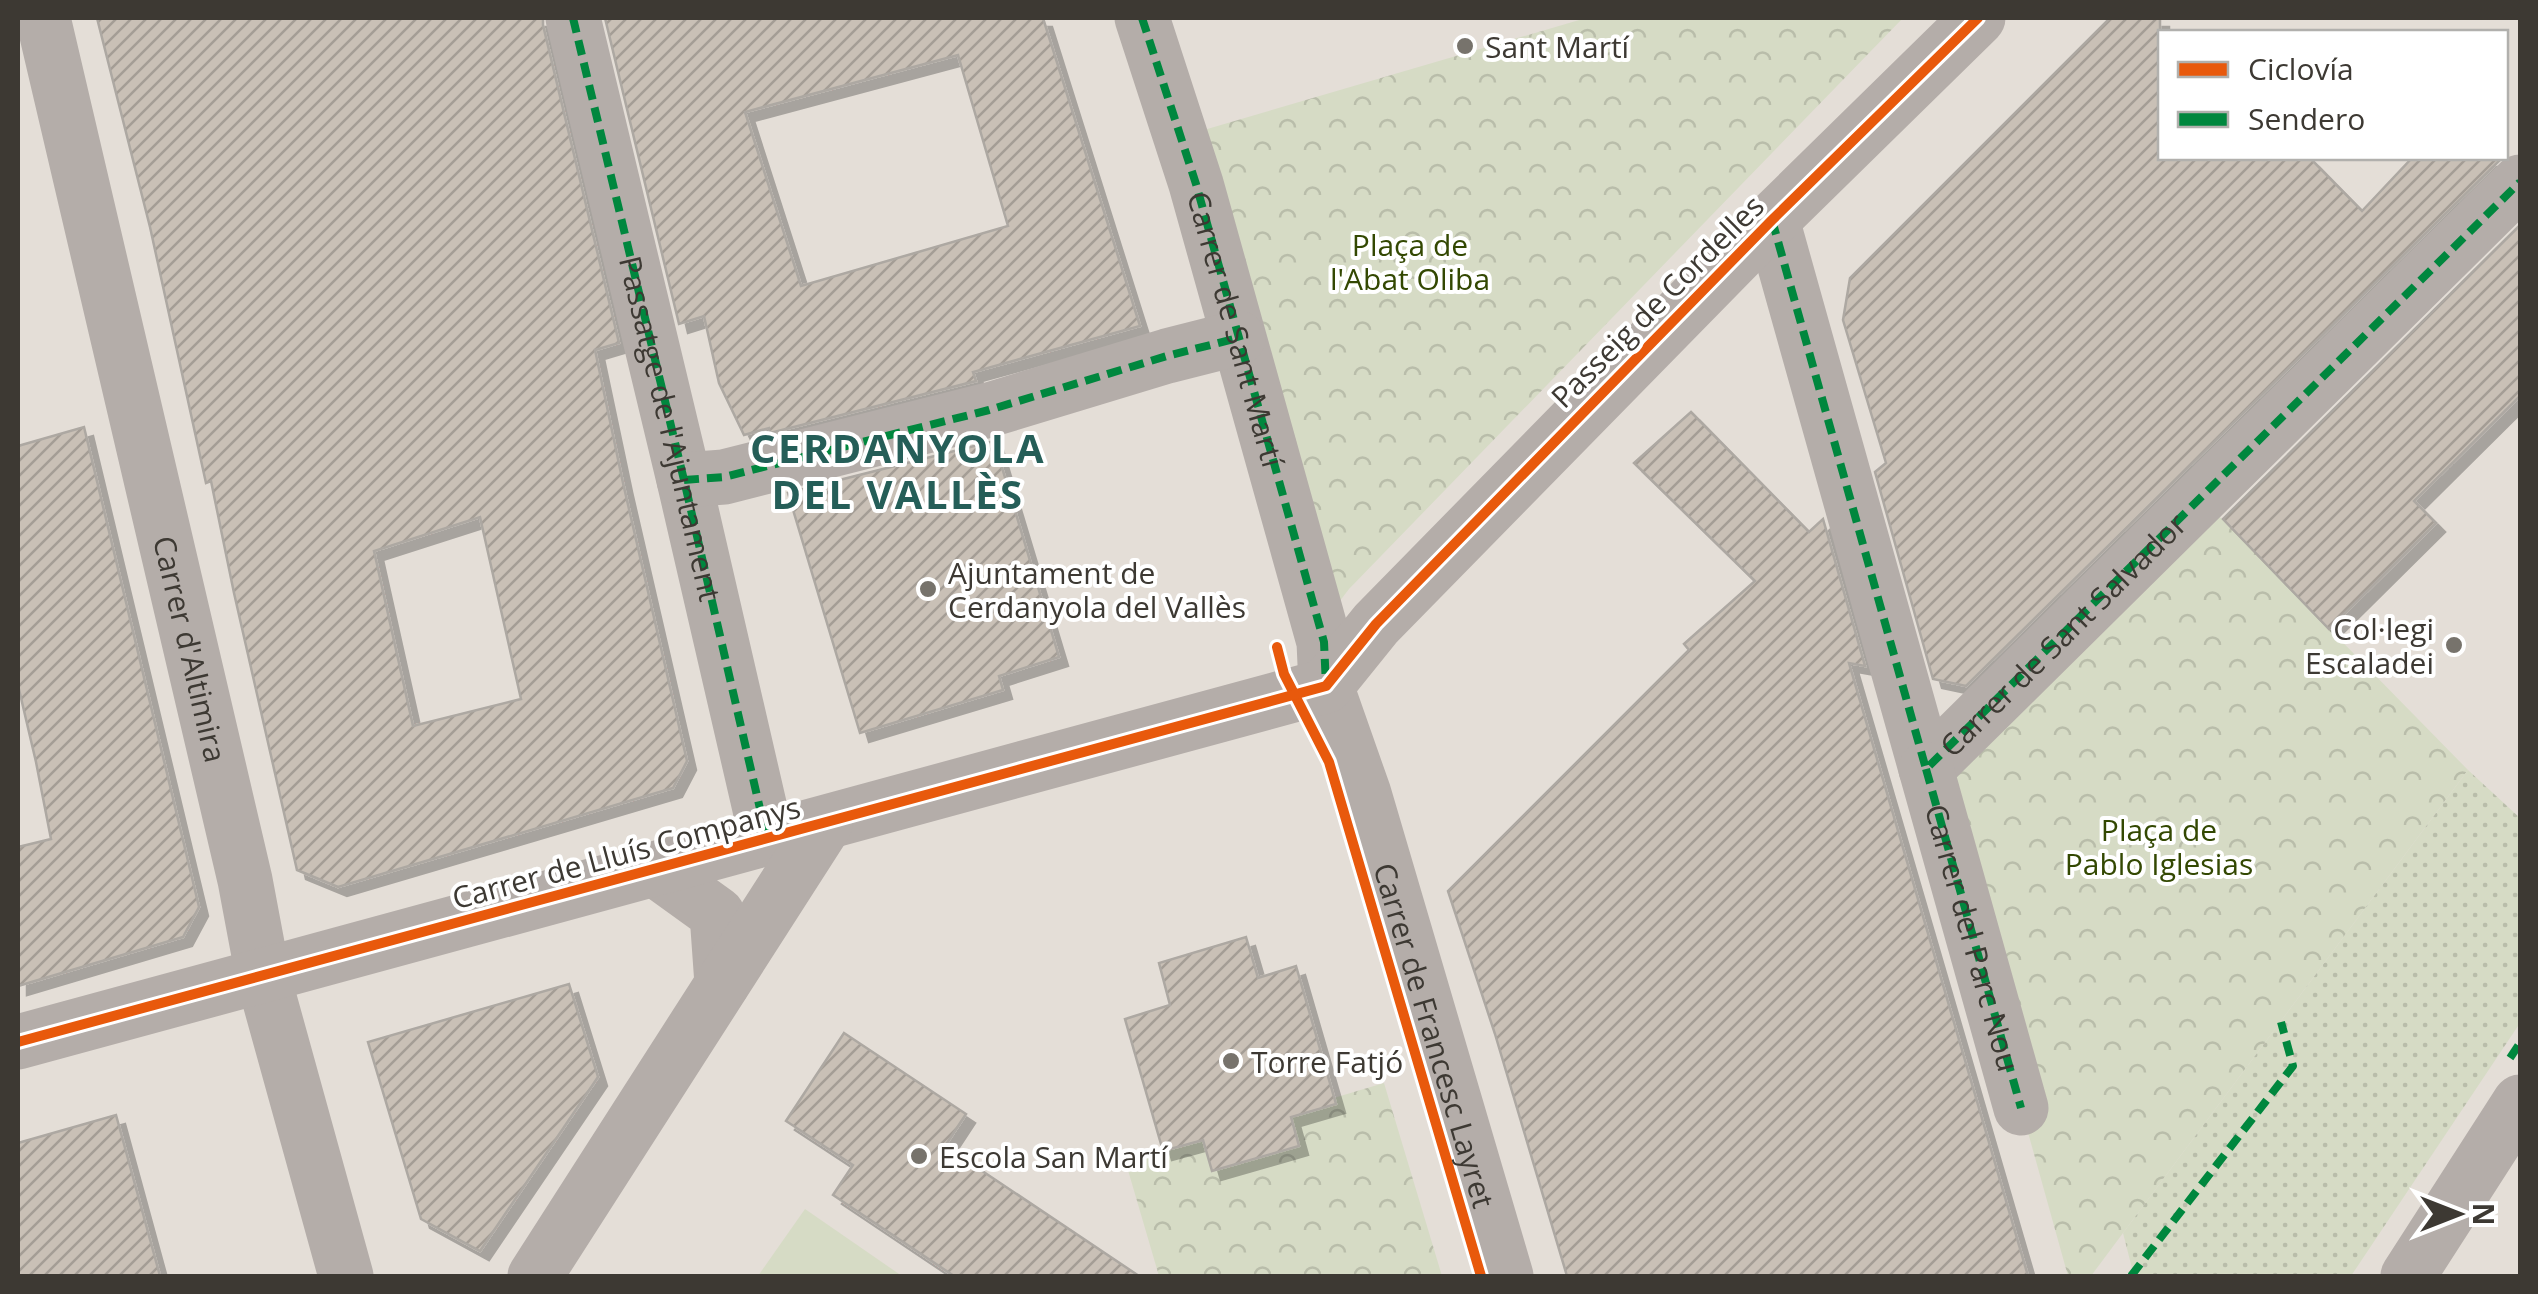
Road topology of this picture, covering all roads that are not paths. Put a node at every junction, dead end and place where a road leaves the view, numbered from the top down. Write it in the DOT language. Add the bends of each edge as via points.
graph roads {
  1 [pos="43,18"];
  2 [pos="573,18"];
  3 [pos="1142,18"];
  4 [pos="1978,18"];
  5 [pos="2520,182"];
  6 [pos="1772,220"];
  7 [pos="1238,338"];
  8 [pos="684,480"];
  9 [pos="1325,664"];
  10 [pos="1926,768"];
  11 [pos="1364,794"];
  12 [pos="824,824"];
  13 [pos="767,839"];
  14 [pos="656,870"];
  15 [pos="263,976"];
  16 [pos="722,984"];
  17 [pos="18,1042"];
  18 [pos="2520,1102"];
  19 [pos="2020,1108"];
  20 [pos="346,1276"];
  21 [pos="535,1276"];
  22 [pos="1506,1276"];
  23 [pos="2408,1276"];
  1 -- 15 [label="street, Carrer d'Altimira"];
  2 -- 8 [label="street, Passatge de l'Ajuntament"];
  3 -- 7 [label="street, Carrer de Sant Martí"];
  4 -- 6 [label="street, Passeig de Cordelles"];
  5 -- 10 [label="street, Carrer de Sant Salvador"];
  6 -- 9 [label="street, Passeig de Cordelles" via="1376,624"];
  6 -- 10 [label="street, Carrer de Sant Salvador"];
  7 -- 8 [label="street" via="989,410 724,477"];
  7 -- 9 [label="street, Carrer de Sant Martí"];
  8 -- 13 [label="street, Passatge de l'Ajuntament"];
  9 -- 11 [label="street, Carrer de Sant Martí"];
  9 -- 12 [label="street, Carrer de Lluís Companys" via="1246,706"];
  10 -- 19 [label="street, Carrer del Parc Nou"];
  11 -- 22 [label="street, Carrer de Francesc Layret"];
  12 -- 13 [label="street, Carrer de Lluís Companys"];
  12 -- 16 [label="street"];
  13 -- 14 [label="street, Carrer de Lluís Companys"];
  14 -- 15 [label="street, Carrer de Lluís Companys"];
  14 -- 16 [label="street" via="717,914"];
  15 -- 17 [label="street, Carrer de Lluís Companys"];
  15 -- 20 [label="street, Carrer d'Altimira"];
  16 -- 21 [label="street"];
  18 -- 23 [label="street"];
}
